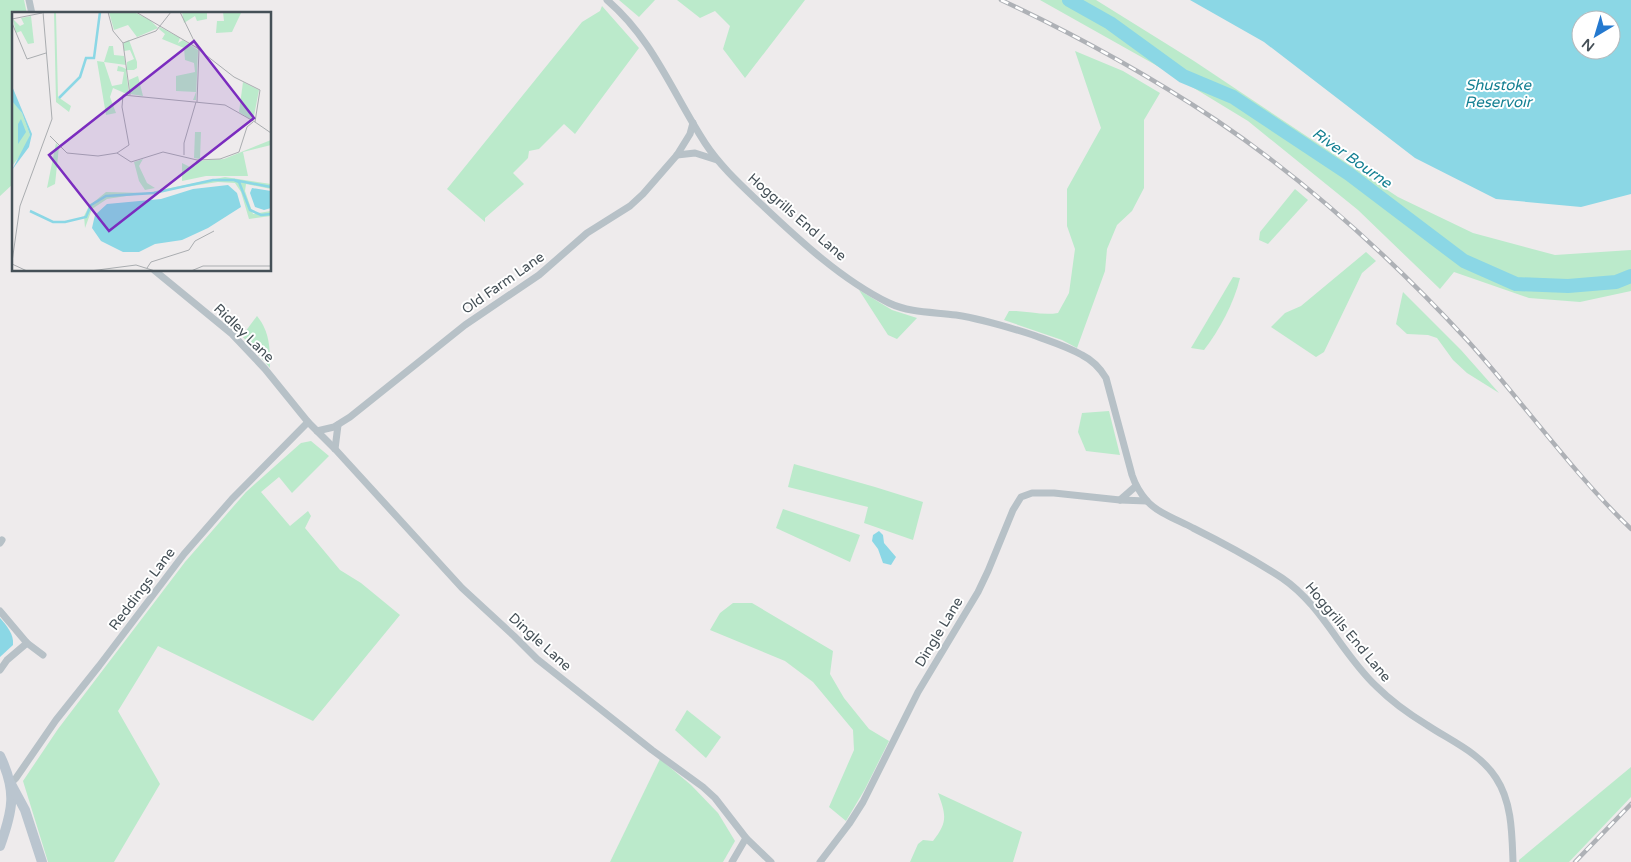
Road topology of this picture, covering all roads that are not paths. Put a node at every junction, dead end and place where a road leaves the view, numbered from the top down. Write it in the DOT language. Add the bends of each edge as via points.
graph roads {
  1 [pos="607,0"];
  2 [pos="693,123"];
  3 [pos="677,155"];
  4 [pos="717,160"];
  5 [pos="155,271"];
  6 [pos="308,422"];
  7 [pos="338,425"];
  8 [pos="317,431"];
  9 [pos="335,449"];
  10 [pos="1136,486"];
  11 [pos="1120,500"];
  12 [pos="1147,501"];
  13 [pos="0,611"];
  14 [pos="27,642"];
  15 [pos="43,655"];
  16 [pos="0,670"];
  17 [pos="0,756"];
  18 [pos="11,784"];
  19 [pos="11,808"];
  20 [pos="26,810"];
  21 [pos="746,838"];
  22 [pos="0,846"];
  23 [pos="42,862"];
  24 [pos="732,862"];
  25 [pos="771,862"];
  26 [pos="820,862"];
  27 [pos="1513,862"];
  1 -- 2 [label="street, Hoggrills End Lane" via="645,42"];
  2 -- 3 [label="street, Old Farm Lane"];
  2 -- 4 [label="street, Hoggrills End Lane"];
  3 -- 4 [label="street" via="695,153"];
  3 -- 7 [label="street, Old Farm Lane" via="630,206 587,233 539,275 465,324"];
  4 -- 10 [label="street, Hoggrills End Lane" via="808,247 890,303 909,310 991,322 1056,343 1093,362 1106,378"];
  5 -- 6 [label="street, Ridley Lane" via="232,334"];
  6 -- 8 [label="street, Dingle Lane"];
  6 -- 18 [label="street, Reddings Lane" via="232,498 184,554 56,720"];
  7 -- 8 [label="street, Old Farm Lane"];
  7 -- 9 [label="street"];
  8 -- 9 [label="street, Dingle Lane"];
  9 -- 21 [label="street, Dingle Lane" via="490,615 537,659 703,787"];
  10 -- 11 [label="street"];
  10 -- 12 [label="street, Hoggrills End Lane"];
  11 -- 12 [label="street, Dingle Lane"];
  11 -- 26 [label="street, Dingle Lane" via="1042,493 1025,495 1018,500 981,585 918,692 863,802"];
  12 -- 27 [label="street, Hoggrills End Lane" via="1295,588 1377,687 1484,763 1497,779 1508,804"];
  13 -- 14 [label="street"];
  14 -- 15 [label="street"];
  14 -- 16 [label="street"];
  17 -- 18 [label="street"];
  18 -- 19 [label="street"];
  18 -- 20 [label="street"];
  19 -- 20 [label="street"];
  19 -- 22 [label="street"];
  20 -- 23 [label="street"];
  21 -- 24 [label="street"];
  21 -- 25 [label="street, Dingle Lane"];
}
